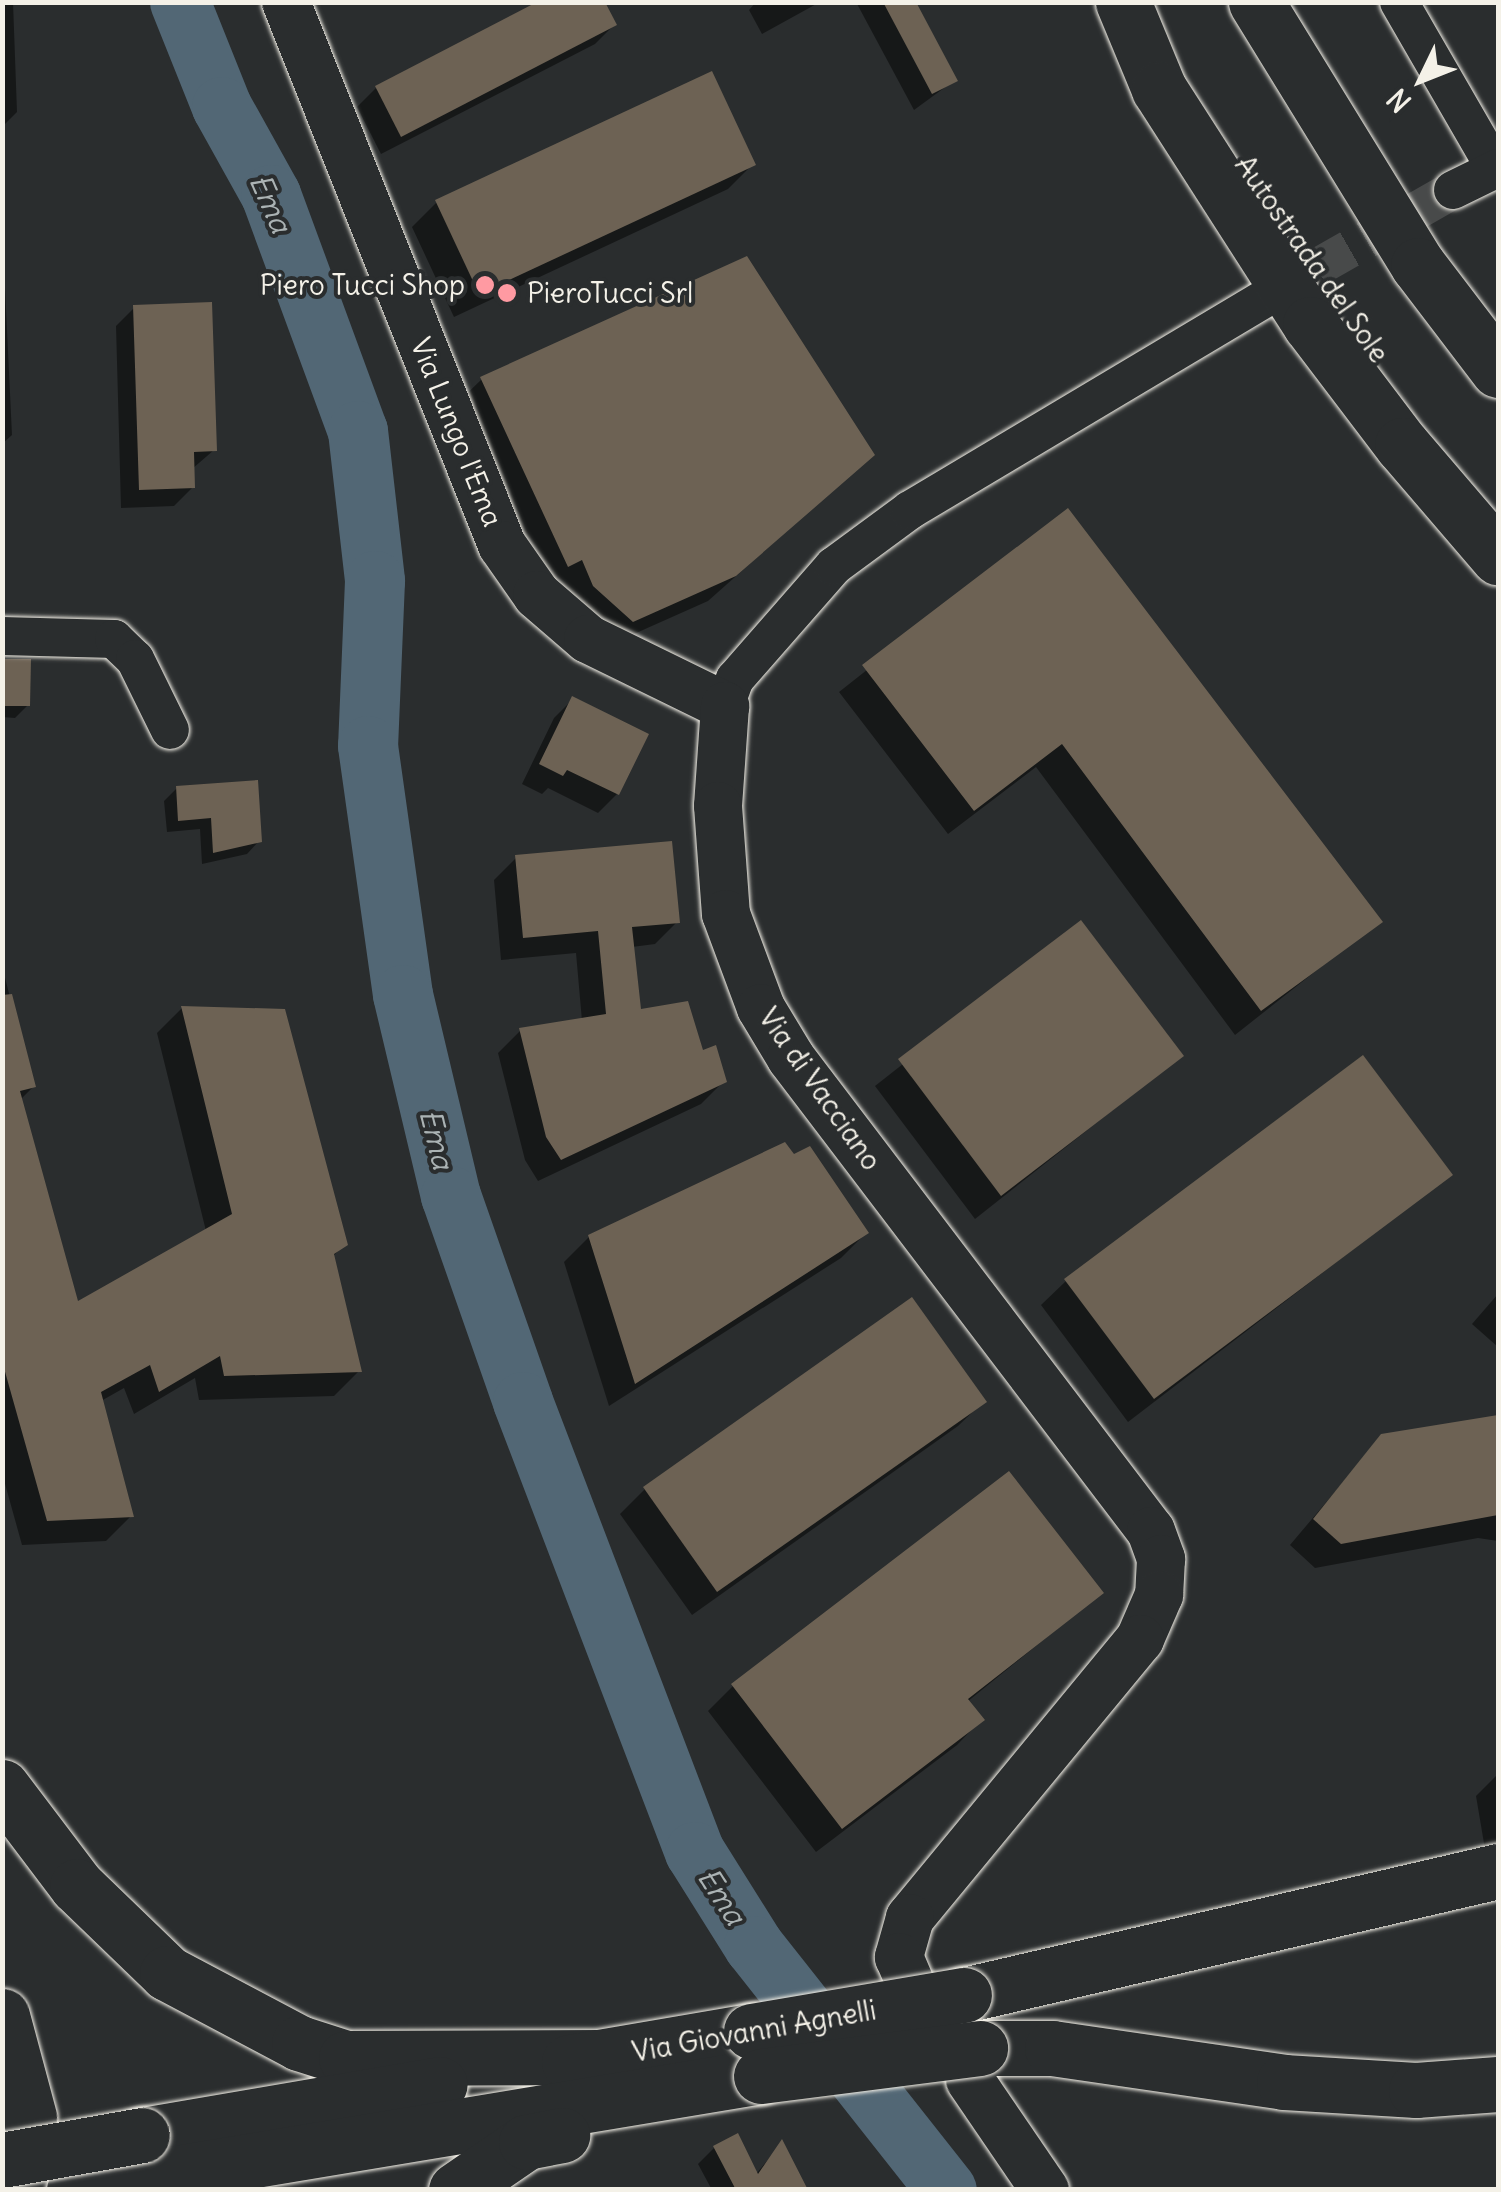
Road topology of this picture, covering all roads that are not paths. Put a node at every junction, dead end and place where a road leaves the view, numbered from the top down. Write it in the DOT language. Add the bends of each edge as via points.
graph roads {
  1 [pos="286,2"];
  2 [pos="1124,2"];
  3 [pos="1146,2"];
  4 [pos="1256,2"];
  5 [pos="1399,2"];
  6 [pos="1497,168"];
  7 [pos="1453,190"];
  8 [pos="1265,298"];
  9 [pos="1498,370"];
  10 [pos="1498,502"];
  11 [pos="1498,557"];
  12 [pos="2,636"];
  13 [pos="725,706"];
  14 [pos="170,730"];
  15 [pos="2,1787"];
  16 [pos="1498,1870"];
  17 [pos="909,1981"];
  18 [pos="2,2016"];
  19 [pos="756,2054"];
  20 [pos="604,2057"];
  21 [pos="975,2064"];
  22 [pos="1498,2084"];
  23 [pos="690,2089"];
  24 [pos="16,2138"];
  25 [pos="146,2156"];
  26 [pos="74,2190"];
  27 [pos="456,2190"];
  28 [pos="1045,2190"];
  1 -- 13 [label="street, Via Lungo l'Ema" via="502,545 536,595 588,639"];
  2 -- 11 [label="highway" via="1160,90 1310,324"];
  3 -- 10 [label="highway, Autostrada del Sole" via="1253,180 1343,310"];
  4 -- 9 [label="highway" via="1418,264"];
  5 -- 6 [label="street"];
  6 -- 7 [label="street"];
  8 -- 13 [label="street, Via di Vacciano" via="910,510 834,566 735,678"];
  12 -- 14 [label="street" via="114,639 134,659"];
  13 -- 17 [label="street, Via di Vacciano" via="718,806 726,914 761,1008 791,1058 1151,1532 1163,1576 1150,1619 1110,1682 910,1918 899,1957"];
  15 -- 20 [label="highway" via="77,1886 167,1973 299,2043 346,2058"];
  16 -- 19 [label="highway, Via Giovanni Agnelli, bridge" via="964,1995"];
  18 -- 24 [label="highway"];
  19 -- 20 [label="highway, Via Giovanni Agnelli"];
  19 -- 21 [label="highway, Via Giovanni Agnelli, bridge"];
  19 -- 23 [label="highway, Via Giovanni Agnelli"];
  20 -- 25 [label="highway, Via Giovanni Agnelli"];
  21 -- 22 [label="highway, Via Giovanni Agnelli" via="1052,2048 1284,2082 1416,2090"];
  21 -- 28 [label="street"];
  23 -- 25 [label="highway, Via Giovanni Agnelli"];
  23 -- 27 [label="highway" via="604,2126 526,2142"];
  24 -- 25 [label="highway, Via Giovanni Agnelli, bridge"];
  25 -- 26 [label="highway, Via Giovanni Agnelli"];
}
